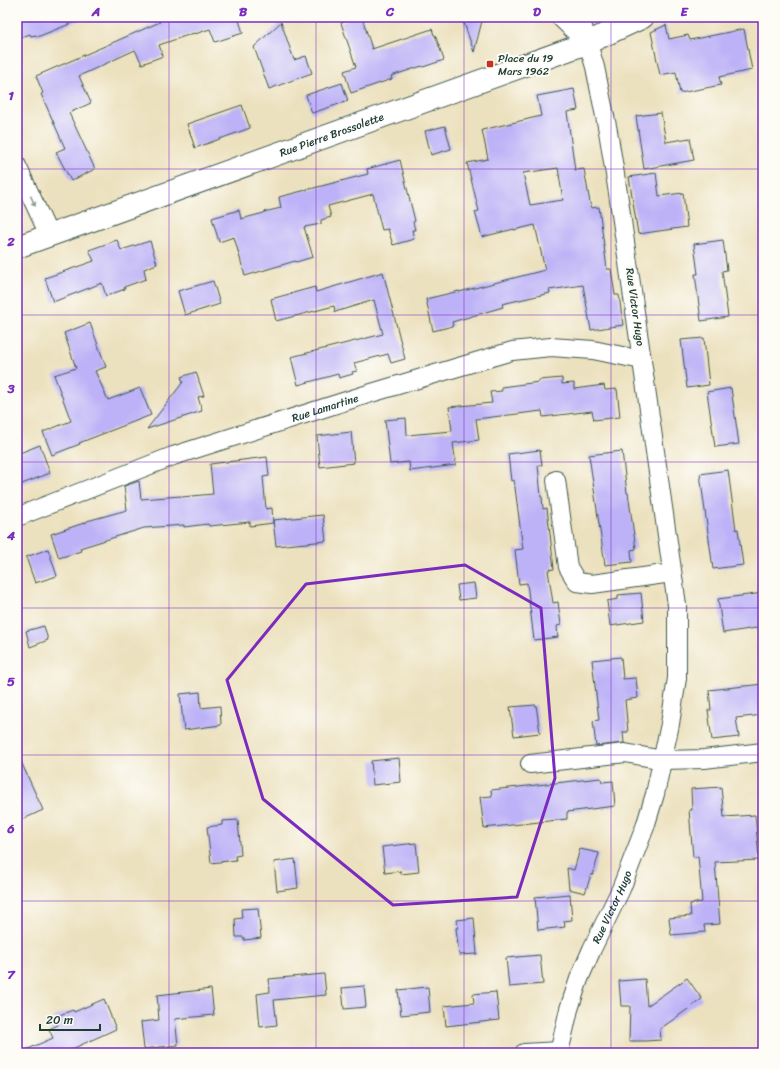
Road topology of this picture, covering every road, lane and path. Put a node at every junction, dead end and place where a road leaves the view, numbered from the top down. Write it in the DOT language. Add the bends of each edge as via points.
graph roads {
  1 [pos="560,17"];
  2 [pos="580,17"];
  3 [pos="643,17"];
  4 [pos="587,43"];
  5 [pos="17,166"];
  6 [pos="49,235"];
  7 [pos="17,247"];
  8 [pos="642,360"];
  9 [pos="556,480"];
  10 [pos="17,517"];
  11 [pos="672,573"];
  12 [pos="763,752"];
  13 [pos="663,760"];
  14 [pos="530,764"];
  15 [pos="559,1052"];
  16 [pos="524,1053"];
  1 -- 4 [label="street"];
  2 -- 4 [label="street, Rue Victor Hugo"];
  3 -- 4 [label="street, Rue Pierre Brossolette"];
  4 -- 6 [label="street, Rue Pierre Brossolette"];
  4 -- 8 [label="street, Rue Victor Hugo" via="595,67 608,131"];
  5 -- 6 [label="street, one-way"];
  6 -- 7 [label="street, Rue Pierre Brossolette"];
  8 -- 10 [label="street, Rue Lamartine" via="593,350 551,347 512,351 173,456"];
  8 -- 11 [label="street, Rue Victor Hugo"];
  9 -- 11 [label="street" via="568,567 577,582 592,584"];
  11 -- 13 [label="street, Rue Victor Hugo" via="677,605 678,664"];
  12 -- 13 [label="street" via="704,760"];
  13 -- 14 [label="street" via="624,753"];
  13 -- 15 [label="street, Rue Victor Hugo" via="645,827 621,889 579,979"];
  15 -- 16 [label="street"];
}
